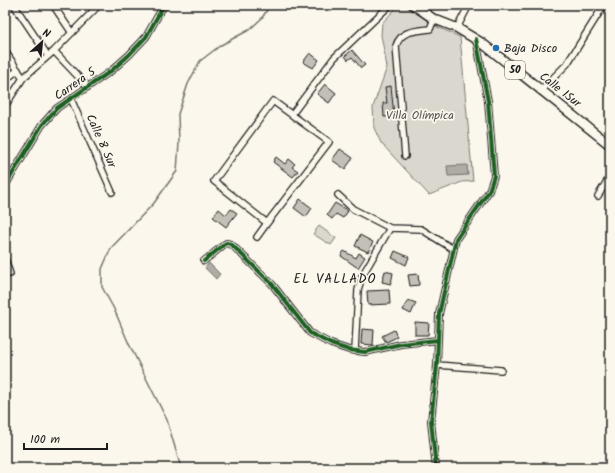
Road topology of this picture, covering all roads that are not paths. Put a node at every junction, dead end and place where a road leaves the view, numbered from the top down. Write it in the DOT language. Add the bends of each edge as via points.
graph roads {
  1 [pos="14,5"];
  2 [pos="99,5"];
  3 [pos="164,5"];
  4 [pos="390,5"];
  5 [pos="413,5"];
  6 [pos="469,5"];
  7 [pos="604,5"];
  8 [pos="55,6"];
  9 [pos="434,19"];
  10 [pos="456,28"];
  11 [pos="72,33"];
  12 [pos="476,39"];
  13 [pos="5,51"];
  14 [pos="54,51"];
  15 [pos="48,56"];
  16 [pos="18,70"];
  17 [pos="23,78"];
  18 [pos="5,80"];
  19 [pos="88,87"];
  20 [pos="540,90"];
  21 [pos="71,99"];
  22 [pos="5,106"];
  23 [pos="292,114"];
  24 [pos="610,145"];
  25 [pos="405,156"];
  26 [pos="610,176"];
  27 [pos="5,186"];
  28 [pos="112,192"];
  29 [pos="338,195"];
  30 [pos="598,196"];
  31 [pos="267,223"];
  32 [pos="390,228"];
  33 [pos="257,237"];
  34 [pos="454,250"];
  35 [pos="5,259"];
  36 [pos="204,261"];
  37 [pos="10,274"];
  38 [pos="438,340"];
  39 [pos="355,351"];
  40 [pos="437,365"];
  41 [pos="501,370"];
  42 [pos="436,468"];
  1 -- 15 [label="street"];
  2 -- 11 [label="street"];
  3 -- 19 [label="street, Carrera 5" via="146,37 111,71"];
  4 -- 23 [label="street" via="334,58"];
  5 -- 9 [label="highway, Calle 1Sur / 50"];
  6 -- 10 [label="street"];
  7 -- 20 [label="street" via="567,64"];
  8 -- 11 [label="street"];
  9 -- 10 [label="highway, Calle 1Sur / 50"];
  9 -- 25 [label="street" via="430,29 404,34 396,46"];
  10 -- 12 [label="highway, Calle 1Sur / 50"];
  11 -- 14 [label="street"];
  12 -- 20 [label="highway, Calle 1Sur / 50"];
  12 -- 34 [label="street" via="488,101 494,176 489,191 456,239"];
  13 -- 16 [label="street"];
  14 -- 15 [label="street"];
  14 -- 19 [label="street"];
  15 -- 17 [label="street"];
  16 -- 17 [label="street"];
  16 -- 18 [label="street"];
  17 -- 22 [label="street"];
  19 -- 21 [label="street, Carrera 5"];
  20 -- 24 [label="highway, Calle 1Sur / 50"];
  21 -- 27 [label="street, Carrera 5" via="57,108 42,125"];
  21 -- 28 [label="street, Calle 8 Sur"];
  23 -- 31 [label="street" via="328,142"];
  23 -- 31 [label="street" via="273,101 214,181"];
  26 -- 30 [label="street"];
  29 -- 32 [label="street" via="353,209"];
  31 -- 33 [label="street"];
  32 -- 34 [label="street" via="421,229"];
  32 -- 39 [label="street" via="362,276 358,290"];
  34 -- 38 [label="street" via="439,314"];
  35 -- 37 [label="street"];
  36 -- 39 [label="street" via="228,242 272,284 310,333 331,344"];
  38 -- 39 [label="street" via="401,344 365,352"];
  38 -- 40 [label="street"];
  40 -- 41 [label="street"];
  40 -- 42 [label="street" via="431,421"];
}
